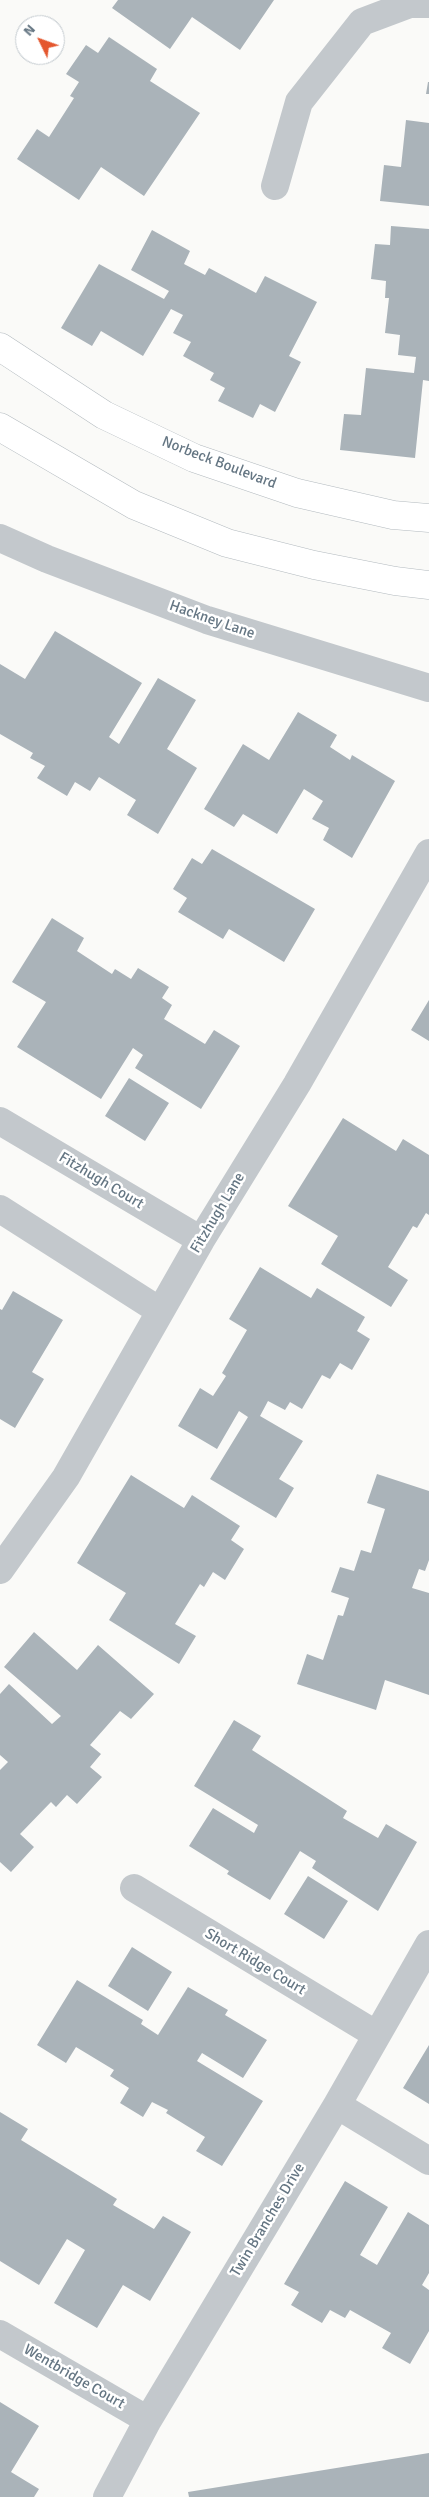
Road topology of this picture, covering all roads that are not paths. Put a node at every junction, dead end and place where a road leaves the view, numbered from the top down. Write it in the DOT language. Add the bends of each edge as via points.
graph roads {
  1 [pos="429,4"];
  2 [pos="275,186"];
  3 [pos="0,347"];
  4 [pos="0,426"];
  5 [pos="429,518"];
  6 [pos="0,538"];
  7 [pos="429,585"];
  8 [pos="429,688"];
  9 [pos="429,853"];
  10 [pos="0,1121"];
  11 [pos="0,1209"];
  12 [pos="201,1240"];
  13 [pos="160,1311"];
  14 [pos="0,1570"];
  15 [pos="134,1888"];
  16 [pos="429,1944"];
  17 [pos="377,2035"];
  18 [pos="337,2105"];
  19 [pos="429,2161"];
  20 [pos="0,2334"];
  21 [pos="148,2420"];
  22 [pos="107,2497"];
  1 -- 2 [label="street" via="410,4 362,22 299,102"];
  3 -- 5 [label="street, Norbeck Boulevard" via="104,415 194,458 297,493 393,515"];
  4 -- 7 [label="street" via="134,505 227,543 314,565"];
  6 -- 8 [label="street, Hackney Lane" via="208,620"];
  9 -- 12 [label="street, Fitzhugh Lane" via="297,1084"];
  10 -- 12 [label="street, Fitzhugh Court"];
  11 -- 13 [label="street"];
  12 -- 13 [label="street, Fitzhugh Lane"];
  13 -- 14 [label="street, Fitzhugh Lane" via="66,1477"];
  15 -- 17 [label="street, Short Ridge Court"];
  16 -- 17 [label="street, Twin Branches Drive"];
  17 -- 18 [label="street, Twin Branches Drive"];
  18 -- 19 [label="street"];
  18 -- 21 [label="street, Twin Branches Drive"];
  20 -- 21 [label="street, Wentbridge Court"];
  21 -- 22 [label="street, Twin Branches Drive"];
}
